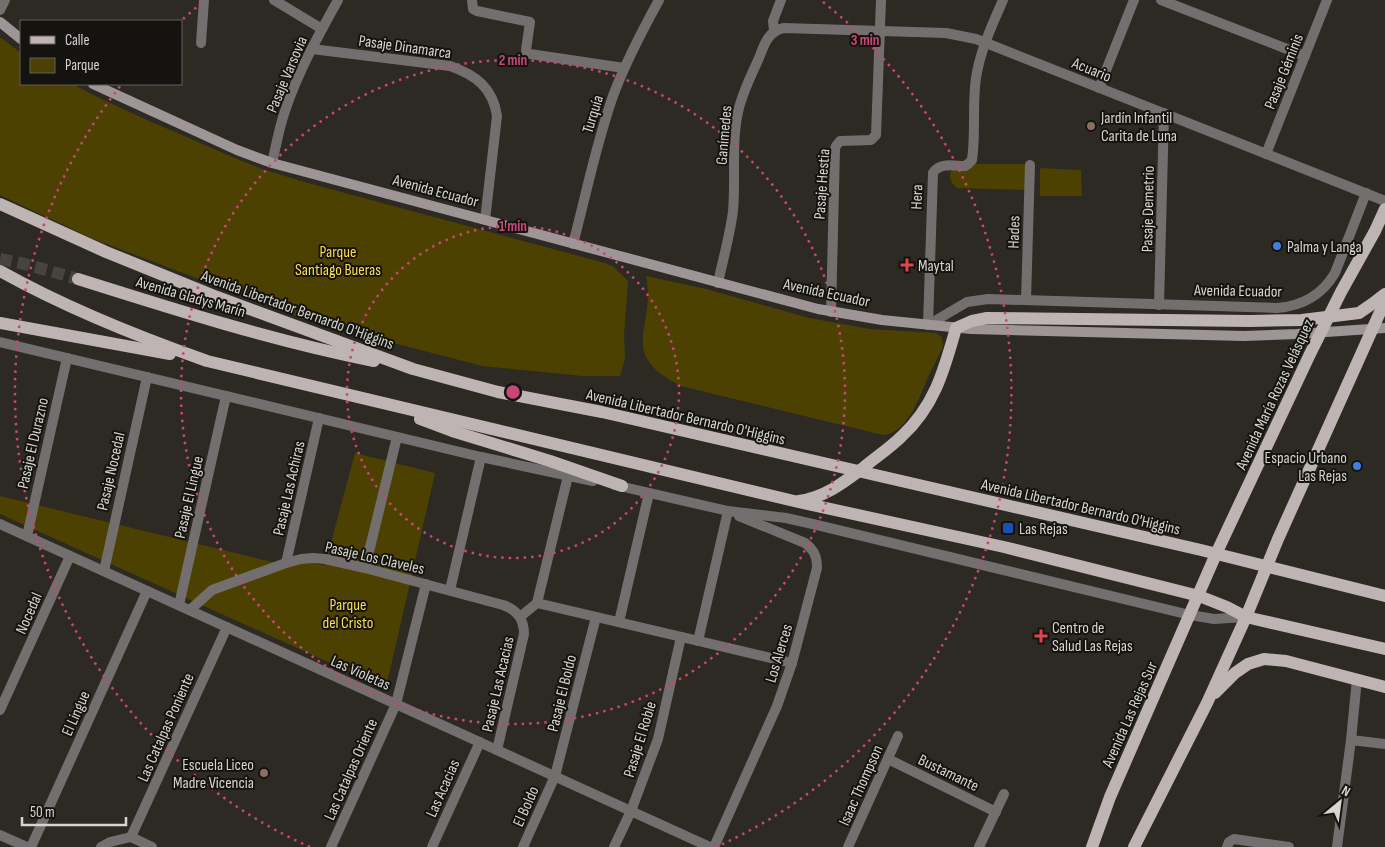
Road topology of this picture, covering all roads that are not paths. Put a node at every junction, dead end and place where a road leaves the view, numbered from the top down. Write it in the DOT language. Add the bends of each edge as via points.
graph roads {
  1 [pos="5,0"];
  2 [pos="204,0"];
  3 [pos="274,0"];
  4 [pos="338,0"];
  5 [pos="472,0"];
  6 [pos="659,0"];
  7 [pos="781,0"];
  8 [pos="881,0"];
  9 [pos="1002,0"];
  10 [pos="1134,0"];
  11 [pos="1160,0"];
  12 [pos="1327,0"];
  13 [pos="0,10"];
  14 [pos="0,22"];
  15 [pos="322,29"];
  16 [pos="774,31"];
  17 [pos="880,31"];
  18 [pos="20,38"];
  19 [pos="201,43"];
  20 [pos="986,43"];
  21 [pos="312,49"];
  22 [pos="1305,56"];
  23 [pos="624,68"];
  24 [pos="95,85"];
  25 [pos="1099,88"];
  26 [pos="1164,113"];
  27 [pos="1266,154"];
  28 [pos="272,163"];
  29 [pos="1030,165"];
  30 [pos="1366,193"];
  31 [pos="1385,200"];
  32 [pos="0,204"];
  33 [pos="1385,209"];
  34 [pos="485,220"];
  35 [pos="573,244"];
  36 [pos="0,271"];
  37 [pos="78,279"];
  38 [pos="718,283"];
  39 [pos="1385,294"];
  40 [pos="1026,300"];
  41 [pos="1385,301"];
  42 [pos="1160,305"];
  43 [pos="831,312"];
  44 [pos="1328,317"];
  45 [pos="0,323"];
  46 [pos="928,325"];
  47 [pos="956,328"];
  48 [pos="1379,328"];
  49 [pos="1321,332"];
  50 [pos="0,342"];
  51 [pos="67,358"];
  52 [pos="207,361"];
  53 [pos="413,369"];
  54 [pos="147,377"];
  55 [pos="226,396"];
  56 [pos="381,403"];
  57 [pos="319,418"];
  58 [pos="397,437"];
  59 [pos="480,457"];
  60 [pos="858,472"];
  61 [pos="568,476"];
  62 [pos="622,486"];
  63 [pos="649,493"];
  64 [pos="794,501"];
  65 [pos="728,511"];
  66 [pos="0,524"];
  67 [pos="26,536"];
  68 [pos="1216,554"];
  69 [pos="70,556"];
  70 [pos="286,563"];
  71 [pos="1266,567"];
  72 [pos="365,568"];
  73 [pos="104,571"];
  74 [pos="426,584"];
  75 [pos="450,590"];
  76 [pos="147,591"];
  77 [pos="1199,596"];
  78 [pos="1385,596"];
  79 [pos="537,603"];
  80 [pos="179,605"];
  81 [pos="503,605"];
  82 [pos="190,610"];
  83 [pos="1190,615"];
  84 [pos="520,617"];
  85 [pos="596,617"];
  86 [pos="1246,617"];
  87 [pos="619,622"];
  88 [pos="227,627"];
  89 [pos="681,637"];
  90 [pos="698,641"];
  91 [pos="1385,649"];
  92 [pos="792,663"];
  93 [pos="1357,679"];
  94 [pos="1385,687"];
  95 [pos="1207,702"];
  96 [pos="396,704"];
  97 [pos="0,710"];
  98 [pos="898,736"];
  99 [pos="1351,740"];
  100 [pos="480,742"];
  101 [pos="1385,744"];
  102 [pos="497,750"];
  103 [pos="888,759"];
  104 [pos="555,776"];
  105 [pos="1004,794"];
  106 [pos="631,811"];
  107 [pos="996,812"];
  108 [pos="0,835"];
  109 [pos="131,837"];
  110 [pos="27,847"];
  111 [pos="31,847"];
  112 [pos="101,847"];
  113 [pos="152,847"];
  114 [pos="331,847"];
  115 [pos="432,847"];
  116 [pos="523,847"];
  117 [pos="614,847"];
  118 [pos="712,847"];
  119 [pos="848,847"];
  120 [pos="979,847"];
  121 [pos="1092,847"];
  122 [pos="1134,847"];
  123 [pos="1227,847"];
  124 [pos="1290,847"];
  125 [pos="1337,847"];
  1 -- 13 [label="street"];
  2 -- 19 [label="street"];
  3 -- 15 [label="street"];
  4 -- 15 [label="street, Pasaje Varsovia"];
  5 -- 23 [label="street" via="473,9 477,11 530,22 526,50 530,54"];
  6 -- 23 [label="street, Turquía"];
  7 -- 16 [label="street, Ganímedes" via="772,21"];
  8 -- 17 [label="street"];
  9 -- 20 [label="street, Hera"];
  10 -- 25 [label="street"];
  11 -- 22 [label="street"];
  12 -- 22 [label="street, Pasaje Géminis"];
  14 -- 18 [label="main road"];
  15 -- 21 [label="street, Pasaje Varsovia"];
  16 -- 17 [label="street, Acuario" via="789,27"];
  16 -- 38 [label="street, Ganímedes" via="766,41 738,110 733,210"];
  17 -- 20 [label="street, Acuario" via="946,33"];
  17 -- 43 [label="street, Pasaje Hestia" via="876,135 870,140 840,141 835,149"];
  20 -- 25 [label="street, Acuario"];
  20 -- 46 [label="street, Hera" via="976,79 972,160 965,166 941,166 933,173"];
  21 -- 28 [label="street, Pasaje Varsovia" via="284,112"];
  21 -- 34 [label="street, Pasaje Dinamarca" via="450,66 470,74 487,89 494,102 496,116"];
  22 -- 27 [label="street, Pasaje Géminis"];
  23 -- 35 [label="street, Turquía" via="602,129"];
  24 -- 28 [label="main road, Avenida Ecuador"];
  25 -- 26 [label="street, Acuario"];
  26 -- 27 [label="street, Acuario"];
  26 -- 42 [label="street, Pasaje Demetrio"];
  27 -- 30 [label="street, Acuario"];
  28 -- 34 [label="main road, Avenida Ecuador"];
  29 -- 40 [label="street, Hades"];
  30 -- 31 [label="street, Acuario"];
  30 -- 42 [label="street, Avenida Ecuador" via="1335,273 1313,298 1277,308"];
  32 -- 53 [label="main road, Avenida Libertador Bernardo O'Higgins" via="125,260"];
  33 -- 44 [label="main road, Avenida María Rozas Velásquez"];
  34 -- 35 [label="main road, Avenida Ecuador"];
  35 -- 38 [label="main road, Avenida Ecuador"];
  36 -- 52 [label="main road" via="122,330"];
  37 -- 53 [label="main road, Avenida Gladys Marín" via="234,326"];
  38 -- 43 [label="main road, Avenida Ecuador"];
  39 -- 44 [label="main road, Avenida Ecuador" via="1359,313"];
  40 -- 42 [label="street, Avenida Ecuador"];
  40 -- 46 [label="street, Avenida Ecuador" via="976,300"];
  41 -- 48 [label="main road"];
  43 -- 46 [label="main road, Avenida Ecuador"];
  44 -- 47 [label="main road, Avenida Ecuador" via="1250,322 987,318"];
  44 -- 49 [label="main road, Avenida María Rozas Velásquez"];
  45 -- 52 [label="main road"];
  46 -- 47 [label="main road, Avenida Ecuador"];
  47 -- 49 [label="main road, Avenida Ecuador" via="1244,336"];
  47 -- 60 [label="main road" via="942,377 920,416 896,442"];
  48 -- 49 [label="main road, Avenida Ecuador"];
  48 -- 71 [label="main road" via="1360,354"];
  49 -- 68 [label="main road, Avenida María Rozas Velásquez"];
  50 -- 51 [label="street"];
  51 -- 54 [label="street"];
  51 -- 67 [label="street, Pasaje El Durazno"];
  52 -- 56 [label="main road"];
  53 -- 60 [label="main road, Avenida Libertador Bernardo O'Higgins" via="498,392 602,412"];
  54 -- 55 [label="street"];
  54 -- 73 [label="street, Pasaje Nocedal"];
  55 -- 57 [label="street"];
  55 -- 80 [label="street, Pasaje El Lingue"];
  56 -- 62 [label="main road" via="452,431"];
  56 -- 64 [label="main road"];
  57 -- 58 [label="street"];
  57 -- 70 [label="street, Pasaje Las Achiras"];
  58 -- 59 [label="street"];
  58 -- 72 [label="street"];
  59 -- 61 [label="street"];
  59 -- 75 [label="street"];
  60 -- 64 [label="main road" via="828,492"];
  60 -- 68 [label="main road, Avenida Libertador Bernardo O'Higgins"];
  61 -- 62 [label="street"];
  61 -- 79 [label="street"];
  62 -- 63 [label="street"];
  63 -- 65 [label="street"];
  63 -- 87 [label="street"];
  64 -- 77 [label="main road" via="1004,546"];
  65 -- 83 [label="street" via="816,525"];
  65 -- 90 [label="street"];
  65 -- 92 [label="street, Los Alerces" via="805,542 814,550 817,568"];
  66 -- 67 [label="street, Las Violetas"];
  67 -- 69 [label="street, Las Violetas"];
  68 -- 71 [label="main road, Avenida Libertador Bernardo O'Higgins"];
  68 -- 77 [label="main road, Avenida María Rozas Velásquez"];
  69 -- 73 [label="street, Las Violetas"];
  69 -- 97 [label="street, Nocedal"];
  70 -- 72 [label="street, Pasaje Los Claveles" via="313,558"];
  70 -- 82 [label="street, Pasaje Los Claveles" via="212,590"];
  71 -- 78 [label="main road, Avenida Libertador Bernardo O'Higgins"];
  71 -- 86 [label="main road"];
  72 -- 74 [label="street, Pasaje Los Claveles"];
  73 -- 76 [label="street, Las Violetas"];
  74 -- 75 [label="street, Pasaje Los Claveles"];
  74 -- 96 [label="street"];
  75 -- 81 [label="street, Pasaje Los Claveles"];
  76 -- 80 [label="street, Las Violetas"];
  76 -- 111 [label="street, El Lingue"];
  77 -- 83 [label="main road, Avenida Las Rejas Sur"];
  77 -- 86 [label="main road"];
  79 -- 84 [label="street"];
  79 -- 85 [label="street"];
  80 -- 82 [label="street, Las Violetas"];
  81 -- 84 [label="street, Pasaje Las Acacias"];
  82 -- 88 [label="street, Las Violetas"];
  83 -- 86 [label="street" via="1214,619"];
  83 -- 121 [label="main road, Avenida Las Rejas Sur" via="1110,797"];
  84 -- 102 [label="street, Pasaje Las Acacias" via="524,634"];
  85 -- 87 [label="street"];
  85 -- 104 [label="street, Pasaje El Boldo"];
  86 -- 91 [label="main road"];
  86 -- 95 [label="main road"];
  87 -- 89 [label="street"];
  88 -- 96 [label="street, Las Violetas"];
  88 -- 109 [label="street, Las Catalpas Poniente"];
  89 -- 90 [label="street"];
  89 -- 106 [label="street, Pasaje El Roble" via="658,738"];
  90 -- 92 [label="street"];
  92 -- 118 [label="street, Los Alerces" via="777,706"];
  93 -- 94 [label="main road"];
  93 -- 95 [label="main road" via="1286,661 1264,659 1235,673"];
  93 -- 99 [label="street"];
  95 -- 122 [label="main road"];
  96 -- 100 [label="street, Las Violetas"];
  96 -- 114 [label="street, Las Catalpas Oriente"];
  98 -- 103 [label="street, Isaac Thompson"];
  99 -- 101 [label="street"];
  99 -- 125 [label="street"];
  100 -- 102 [label="street, Las Violetas"];
  100 -- 115 [label="street, Las Acacias"];
  102 -- 104 [label="street, Las Violetas"];
  103 -- 107 [label="street, Bustamante"];
  103 -- 119 [label="street, Isaac Thompson"];
  104 -- 106 [label="street, Las Violetas"];
  104 -- 116 [label="street, El Boldo"];
  105 -- 107 [label="street"];
  106 -- 117 [label="street, Pasaje El Roble"];
  106 -- 118 [label="street, Las Violetas"];
  107 -- 120 [label="street"];
  108 -- 110 [label="street"];
  109 -- 112 [label="street"];
  109 -- 113 [label="street"];
  123 -- 124 [label="street" via="1234,839"];
}
